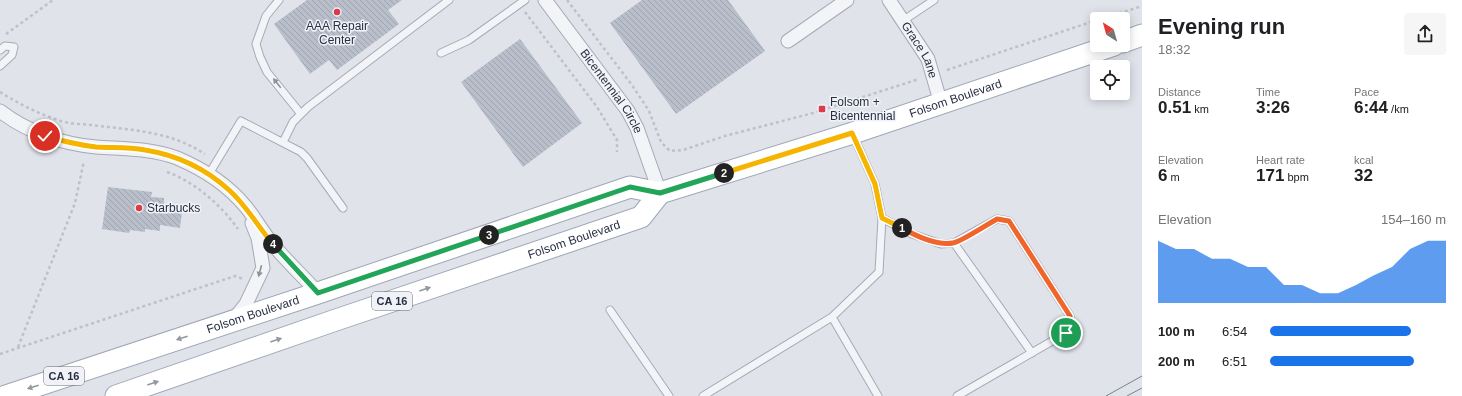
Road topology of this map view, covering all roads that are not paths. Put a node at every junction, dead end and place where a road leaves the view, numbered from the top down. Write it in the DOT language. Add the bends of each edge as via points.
graph roads {
  1 [pos="279,0"];
  2 [pos="449,0"];
  3 [pos="545,0"];
  4 [pos="847,0"];
  5 [pos="889,0"];
  6 [pos="934,0"];
  7 [pos="522,2"];
  8 [pos="904,20"];
  9 [pos="1142,35"];
  10 [pos="1130,39"];
  11 [pos="788,41"];
  12 [pos="0,50"];
  13 [pos="1093,52"];
  14 [pos="441,53"];
  15 [pos="0,66"];
  16 [pos="941,104"];
  17 [pos="0,112"];
  18 [pos="301,114"];
  19 [pos="852,133"];
  20 [pos="283,142"];
  21 [pos="209,174"];
  22 [pos="660,193"];
  23 [pos="246,207"];
  24 [pos="343,208"];
  25 [pos="882,218"];
  26 [pos="954,243"];
  27 [pos="318,293"];
  28 [pos="610,310"];
  29 [pos="832,317"];
  30 [pos="232,321"];
  31 [pos="1032,352"];
  32 [pos="119,395"];
  33 [pos="6,396"];
  34 [pos="669,396"];
  35 [pos="702,396"];
  36 [pos="878,396"];
  37 [pos="957,396"];
  18 -- 1 [label="lane, one-way" via="268,72 256,44 266,16"];
  2 -- 18 [label="lane"];
  3 -- 22 [label="street, Bicentennial Circle" via="628,111 638,128"];
  4 -- 11 [label="street"];
  5 -- 8 [label="street, Grace Lane"];
  6 -- 8 [label="lane"];
  7 -- 14 [label="lane" via="469,40"];
  8 -- 16 [label="street, Grace Lane" via="928,59"];
  9 -- 10 [label="main road"];
  12 -- 15 [label="lane" via="5,46 14,47 12,55"];
  13 -- 16 [label="main road, Folsom Boulevard / CA 16"];
  16 -- 19 [label="main road, Folsom Boulevard / CA 16"];
  17 -- 21 [label="street" via="29,129 52,138 94,147 145,150 175,158"];
  18 -- 20 [label="lane" via="293,122"];
  19 -- 22 [label="main road, Folsom Boulevard / CA 16"];
  19 -- 25 [label="lane" via="875,184"];
  20 -- 21 [label="lane" via="241,121"];
  20 -- 24 [label="lane" via="307,158"];
  21 -- 23 [label="street"];
  22 -- 27 [label="main road, Folsom Boulevard / CA 16" via="630,187"];
  32 -- 22 [label="main road, Folsom Boulevard / CA 16, one-way" via="641,217"];
  23 -- 27 [label="street" via="271,242"];
  23 -- 30 [label="street, one-way" via="258,238 263,268 246,304"];
  25 -- 26 [label="lane" via="912,234 941,244"];
  25 -- 29 [label="lane" via="879,272"];
  26 -- 31 [label="lane"];
  26 -- 31 [label="lane" via="997,219 1009,221 1070,316 1066,333"];
  27 -- 30 [label="main road, Folsom Boulevard / CA 16"];
  28 -- 34 [label="lane"];
  29 -- 35 [label="lane"];
  29 -- 36 [label="lane"];
  30 -- 33 [label="main road, Folsom Boulevard / CA 16, one-way"];
  31 -- 37 [label="lane"];
}
